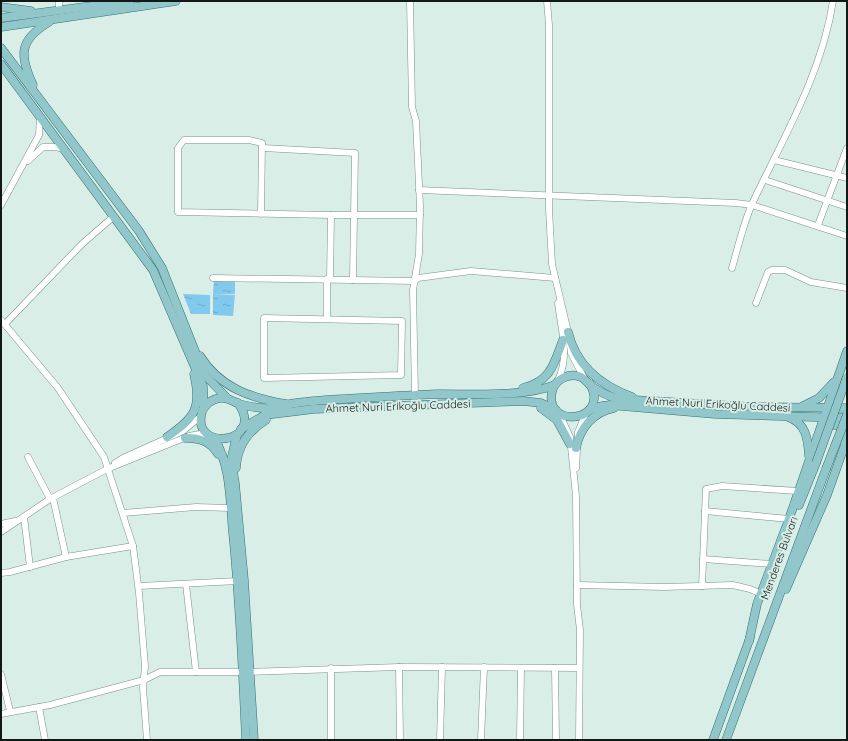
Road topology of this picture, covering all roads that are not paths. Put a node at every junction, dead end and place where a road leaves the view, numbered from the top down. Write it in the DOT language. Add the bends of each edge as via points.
graph roads {
  1 [pos="59,1"];
  2 [pos="130,1"];
  3 [pos="176,1"];
  4 [pos="410,1"];
  5 [pos="547,1"];
  6 [pos="833,1"];
  7 [pos="1,7"];
  8 [pos="59,11"];
  9 [pos="47,12"];
  10 [pos="1,18"];
  11 [pos="52,20"];
  12 [pos="1,27"];
  13 [pos="1,48"];
  14 [pos="1,64"];
  15 [pos="39,99"];
  16 [pos="40,116"];
  17 [pos="263,148"];
  18 [pos="847,148"];
  19 [pos="65,149"];
  20 [pos="774,160"];
  21 [pos="22,169"];
  22 [pos="837,174"];
  23 [pos="847,178"];
  24 [pos="765,180"];
  25 [pos="419,190"];
  26 [pos="549,195"];
  27 [pos="826,200"];
  28 [pos="1,205"];
  29 [pos="752,205"];
  30 [pos="847,207"];
  31 [pos="261,214"];
  32 [pos="355,214"];
  33 [pos="331,215"];
  34 [pos="420,215"];
  35 [pos="113,217"];
  36 [pos="818,225"];
  37 [pos="847,236"];
  38 [pos="732,268"];
  39 [pos="213,278"];
  40 [pos="555,278"];
  41 [pos="329,279"];
  42 [pos="354,280"];
  43 [pos="415,281"];
  44 [pos="847,288"];
  45 [pos="756,303"];
  46 [pos="327,319"];
  47 [pos="402,321"];
  48 [pos="414,321"];
  49 [pos="3,322"];
  50 [pos="568,332"];
  51 [pos="563,340"];
  52 [pos="193,343"];
  53 [pos="847,351"];
  54 [pos="191,361"];
  55 [pos="841,367"];
  56 [pos="838,376"];
  57 [pos="847,377"];
  58 [pos="847,380"];
  59 [pos="587,382"];
  60 [pos="556,383"];
  61 [pos="504,393"];
  62 [pos="415,395"];
  63 [pos="226,397"];
  64 [pos="640,400"];
  65 [pos="523,401"];
  66 [pos="238,403"];
  67 [pos="289,404"];
  68 [pos="624,406"];
  69 [pos="798,408"];
  70 [pos="847,408"];
  71 [pos="203,412"];
  72 [pos="558,412"];
  73 [pos="587,412"];
  74 [pos="281,413"];
  75 [pos="825,413"];
  76 [pos="847,415"];
  77 [pos="786,416"];
  78 [pos="847,418"];
  79 [pos="239,432"];
  80 [pos="819,433"];
  81 [pos="167,437"];
  82 [pos="212,437"];
  83 [pos="185,438"];
  84 [pos="846,443"];
  85 [pos="573,446"];
  86 [pos="28,457"];
  87 [pos="813,462"];
  88 [pos="225,465"];
  89 [pos="107,469"];
  90 [pos="235,483"];
  91 [pos="798,491"];
  92 [pos="52,499"];
  93 [pos="231,508"];
  94 [pos="705,511"];
  95 [pos="123,513"];
  96 [pos="21,519"];
  97 [pos="789,519"];
  98 [pos="1,524"];
  99 [pos="1,532"];
  100 [pos="133,546"];
  101 [pos="66,558"];
  102 [pos="703,559"];
  103 [pos="772,564"];
  104 [pos="30,567"];
  105 [pos="1,573"];
  106 [pos="238,581"];
  107 [pos="186,584"];
  108 [pos="577,585"];
  109 [pos="139,586"];
  110 [pos="702,586"];
  111 [pos="764,595"];
  112 [pos="776,603"];
  113 [pos="399,667"];
  114 [pos="442,667"];
  115 [pos="331,668"];
  116 [pos="484,668"];
  117 [pos="521,668"];
  118 [pos="555,668"];
  119 [pos="580,668"];
  120 [pos="196,672"];
  121 [pos="246,672"];
  122 [pos="1,674"];
  123 [pos="144,680"];
  124 [pos="39,706"];
  125 [pos="10,711"];
  126 [pos="1,714"];
  127 [pos="44,740"];
  128 [pos="147,740"];
  129 [pos="246,740"];
  130 [pos="254,740"];
  131 [pos="331,740"];
  132 [pos="400,740"];
  133 [pos="440,740"];
  134 [pos="481,740"];
  135 [pos="520,740"];
  136 [pos="556,740"];
  137 [pos="579,740"];
  138 [pos="713,740"];
  139 [pos="726,740"];
  1 -- 8 [label="street"];
  2 -- 8 [label="main road"];
  3 -- 11 [label="main road"];
  4 -- 25 [label="street" via="412,107 416,121"];
  5 -- 26 [label="street"];
  6 -- 20 [label="street" via="819,58"];
  7 -- 9 [label="main road"];
  8 -- 9 [label="main road"];
  9 -- 10 [label="main road"];
  11 -- 12 [label="main road"];
  11 -- 15 [label="main road" via="30,36 23,50 25,66"];
  13 -- 15 [label="main road"];
  14 -- 16 [label="main road"];
  15 -- 52 [label="main road" via="139,231 162,268"];
  16 -- 19 [label="main road"];
  16 -- 21 [label="street" via="39,135"];
  17 -- 31 [label="street"];
  17 -- 31 [label="street" via="259,142 250,140 184,140 178,148 178,212"];
  17 -- 32 [label="street" via="355,153"];
  18 -- 22 [label="street"];
  19 -- 21 [label="street" via="43,147"];
  19 -- 35 [label="main road"];
  20 -- 22 [label="street"];
  20 -- 24 [label="street"];
  21 -- 28 [label="street"];
  22 -- 23 [label="street"];
  22 -- 27 [label="street"];
  24 -- 27 [label="street"];
  24 -- 29 [label="street"];
  25 -- 26 [label="street"];
  25 -- 34 [label="street"];
  26 -- 29 [label="street"];
  26 -- 40 [label="street"];
  27 -- 30 [label="street"];
  27 -- 36 [label="street"];
  29 -- 36 [label="street"];
  29 -- 38 [label="street"];
  31 -- 33 [label="street"];
  32 -- 33 [label="street"];
  32 -- 34 [label="street"];
  32 -- 42 [label="street"];
  33 -- 41 [label="street"];
  34 -- 43 [label="street"];
  35 -- 49 [label="street"];
  35 -- 54 [label="main road" via="153,270"];
  36 -- 37 [label="street"];
  39 -- 41 [label="street"];
  40 -- 43 [label="street" via="471,271 418,278"];
  40 -- 50 [label="street"];
  40 -- 51 [label="street"];
  41 -- 42 [label="street"];
  41 -- 46 [label="street"];
  42 -- 43 [label="street"];
  43 -- 48 [label="street"];
  44 -- 45 [label="street" via="811,282 785,270 772,270 768,272"];
  46 -- 47 [label="street"];
  46 -- 47 [label="street" via="264,318 264,378 401,375"];
  47 -- 48 [label="street"];
  48 -- 62 [label="street"];
  49 -- 89 [label="street" via="58,388 104,457"];
  50 -- 59 [label="street" via="571,353"];
  50 -- 64 [label="main road" via="576,353 596,378 607,386"];
  51 -- 60 [label="street" via="564,363"];
  51 -- 61 [label="main road" via="554,366 546,377 528,387"];
  52 -- 63 [label="main road" via="204,374"];
  52 -- 67 [label="main road" via="210,369 227,384 252,397"];
  53 -- 55 [label="main road"];
  54 -- 71 [label="main road" via="203,386"];
  54 -- 81 [label="main road" via="198,390 196,407 191,418"];
  55 -- 56 [label="main road"];
  55 -- 58 [label="main road"];
  56 -- 69 [label="main road" via="819,398"];
  56 -- 75 [label="main road"];
  57 -- 87 [label="main road, Menderes Bulvarı, bridge"];
  59 -- 60 [label="main road" via="573,375"];
  59 -- 64 [label="main road, Ahmet Nuri Erikoğlu Caddesi" via="612,397"];
  59 -- 73 [label="main road" via="594,398"];
  60 -- 61 [label="main road, Ahmet Nuri Erikoğlu Caddesi" via="541,389"];
  60 -- 72 [label="main road" via="551,398"];
  61 -- 62 [label="main road, Ahmet Nuri Erikoğlu Caddesi"];
  62 -- 67 [label="main road, Ahmet Nuri Erikoğlu Caddesi"];
  63 -- 66 [label="main road"];
  63 -- 71 [label="main road" via="211,400"];
  64 -- 69 [label="main road, Ahmet Nuri Erikoğlu Caddesi"];
  65 -- 72 [label="main road, Ahmet Nuri Erikoğlu Caddesi" via="541,403"];
  65 -- 74 [label="main road, Ahmet Nuri Erikoğlu Caddesi"];
  65 -- 85 [label="main road" via="553,416"];
  66 -- 67 [label="main road, Ahmet Nuri Erikoğlu Caddesi" via="265,409"];
  66 -- 79 [label="main road" via="244,416"];
  68 -- 73 [label="main road, Ahmet Nuri Erikoğlu Caddesi" via="602,406"];
  68 -- 77 [label="main road, Ahmet Nuri Erikoğlu Caddesi" via="715,414"];
  68 -- 85 [label="main road" via="606,410 589,421"];
  69 -- 75 [label="main road, Ahmet Nuri Erikoğlu Caddesi"];
  70 -- 75 [label="main road"];
  71 -- 81 [label="street" via="188,429"];
  71 -- 82 [label="main road" via="202,425"];
  72 -- 73 [label="main road" via="576,418"];
  72 -- 85 [label="street"];
  73 -- 85 [label="street"];
  74 -- 79 [label="main road, Ahmet Nuri Erikoğlu Caddesi" via="260,417"];
  74 -- 90 [label="main road" via="258,424 242,443 237,457"];
  75 -- 77 [label="main road, Ahmet Nuri Erikoğlu Caddesi"];
  75 -- 78 [label="main road"];
  75 -- 80 [label="main road"];
  76 -- 112 [label="main road, Menderes Bulvarı, bridge"];
  77 -- 87 [label="main road" via="797,421 805,431"];
  79 -- 82 [label="main road" via="224,440"];
  79 -- 90 [label="main road" via="231,460"];
  80 -- 84 [label="main road" via="831,425 837,425 845,433"];
  80 -- 87 [label="main road"];
  81 -- 89 [label="street" via="123,458"];
  82 -- 83 [label="street" via="197,434"];
  82 -- 88 [label="main road" via="221,451"];
  83 -- 88 [label="main road" via="197,438 208,442"];
  83 -- 89 [label="street"];
  84 -- 112 [label="main road" via="798,565"];
  85 -- 108 [label="street"];
  86 -- 92 [label="street"];
  87 -- 91 [label="main road"];
  87 -- 111 [label="main road, Menderes Bulvarı"];
  88 -- 93 [label="main road"];
  89 -- 92 [label="street"];
  89 -- 95 [label="street"];
  90 -- 121 [label="main road"];
  91 -- 94 [label="street" via="722,486 706,488"];
  91 -- 97 [label="main road"];
  92 -- 96 [label="street"];
  92 -- 101 [label="street"];
  93 -- 95 [label="street" via="196,507"];
  93 -- 106 [label="main road"];
  94 -- 97 [label="street"];
  94 -- 102 [label="street"];
  95 -- 100 [label="street"];
  96 -- 98 [label="street"];
  96 -- 99 [label="street"];
  96 -- 104 [label="street"];
  97 -- 103 [label="main road"];
  100 -- 101 [label="street"];
  100 -- 109 [label="street"];
  101 -- 104 [label="street"];
  102 -- 103 [label="street"];
  102 -- 110 [label="street"];
  103 -- 111 [label="main road"];
  104 -- 105 [label="street"];
  106 -- 107 [label="street"];
  106 -- 121 [label="main road"];
  107 -- 109 [label="street"];
  107 -- 120 [label="street"];
  108 -- 110 [label="street"];
  108 -- 119 [label="street"];
  109 -- 123 [label="street"];
  110 -- 111 [label="street" via="733,585"];
  111 -- 138 [label="main road"];
  112 -- 139 [label="main road, Menderes Bulvarı"];
  113 -- 114 [label="street"];
  113 -- 115 [label="street"];
  113 -- 132 [label="street"];
  114 -- 116 [label="street"];
  114 -- 133 [label="street"];
  115 -- 121 [label="street"];
  115 -- 131 [label="street"];
  116 -- 117 [label="street"];
  116 -- 134 [label="street"];
  117 -- 118 [label="street"];
  117 -- 135 [label="street"];
  118 -- 119 [label="street"];
  118 -- 136 [label="street"];
  119 -- 137 [label="street"];
  120 -- 121 [label="street"];
  120 -- 123 [label="street" via="160,672"];
  121 -- 129 [label="main road"];
  121 -- 130 [label="main road"];
  122 -- 125 [label="street"];
  123 -- 124 [label="street"];
  123 -- 128 [label="street"];
  124 -- 125 [label="street"];
  124 -- 127 [label="street"];
  125 -- 126 [label="street"];
}
